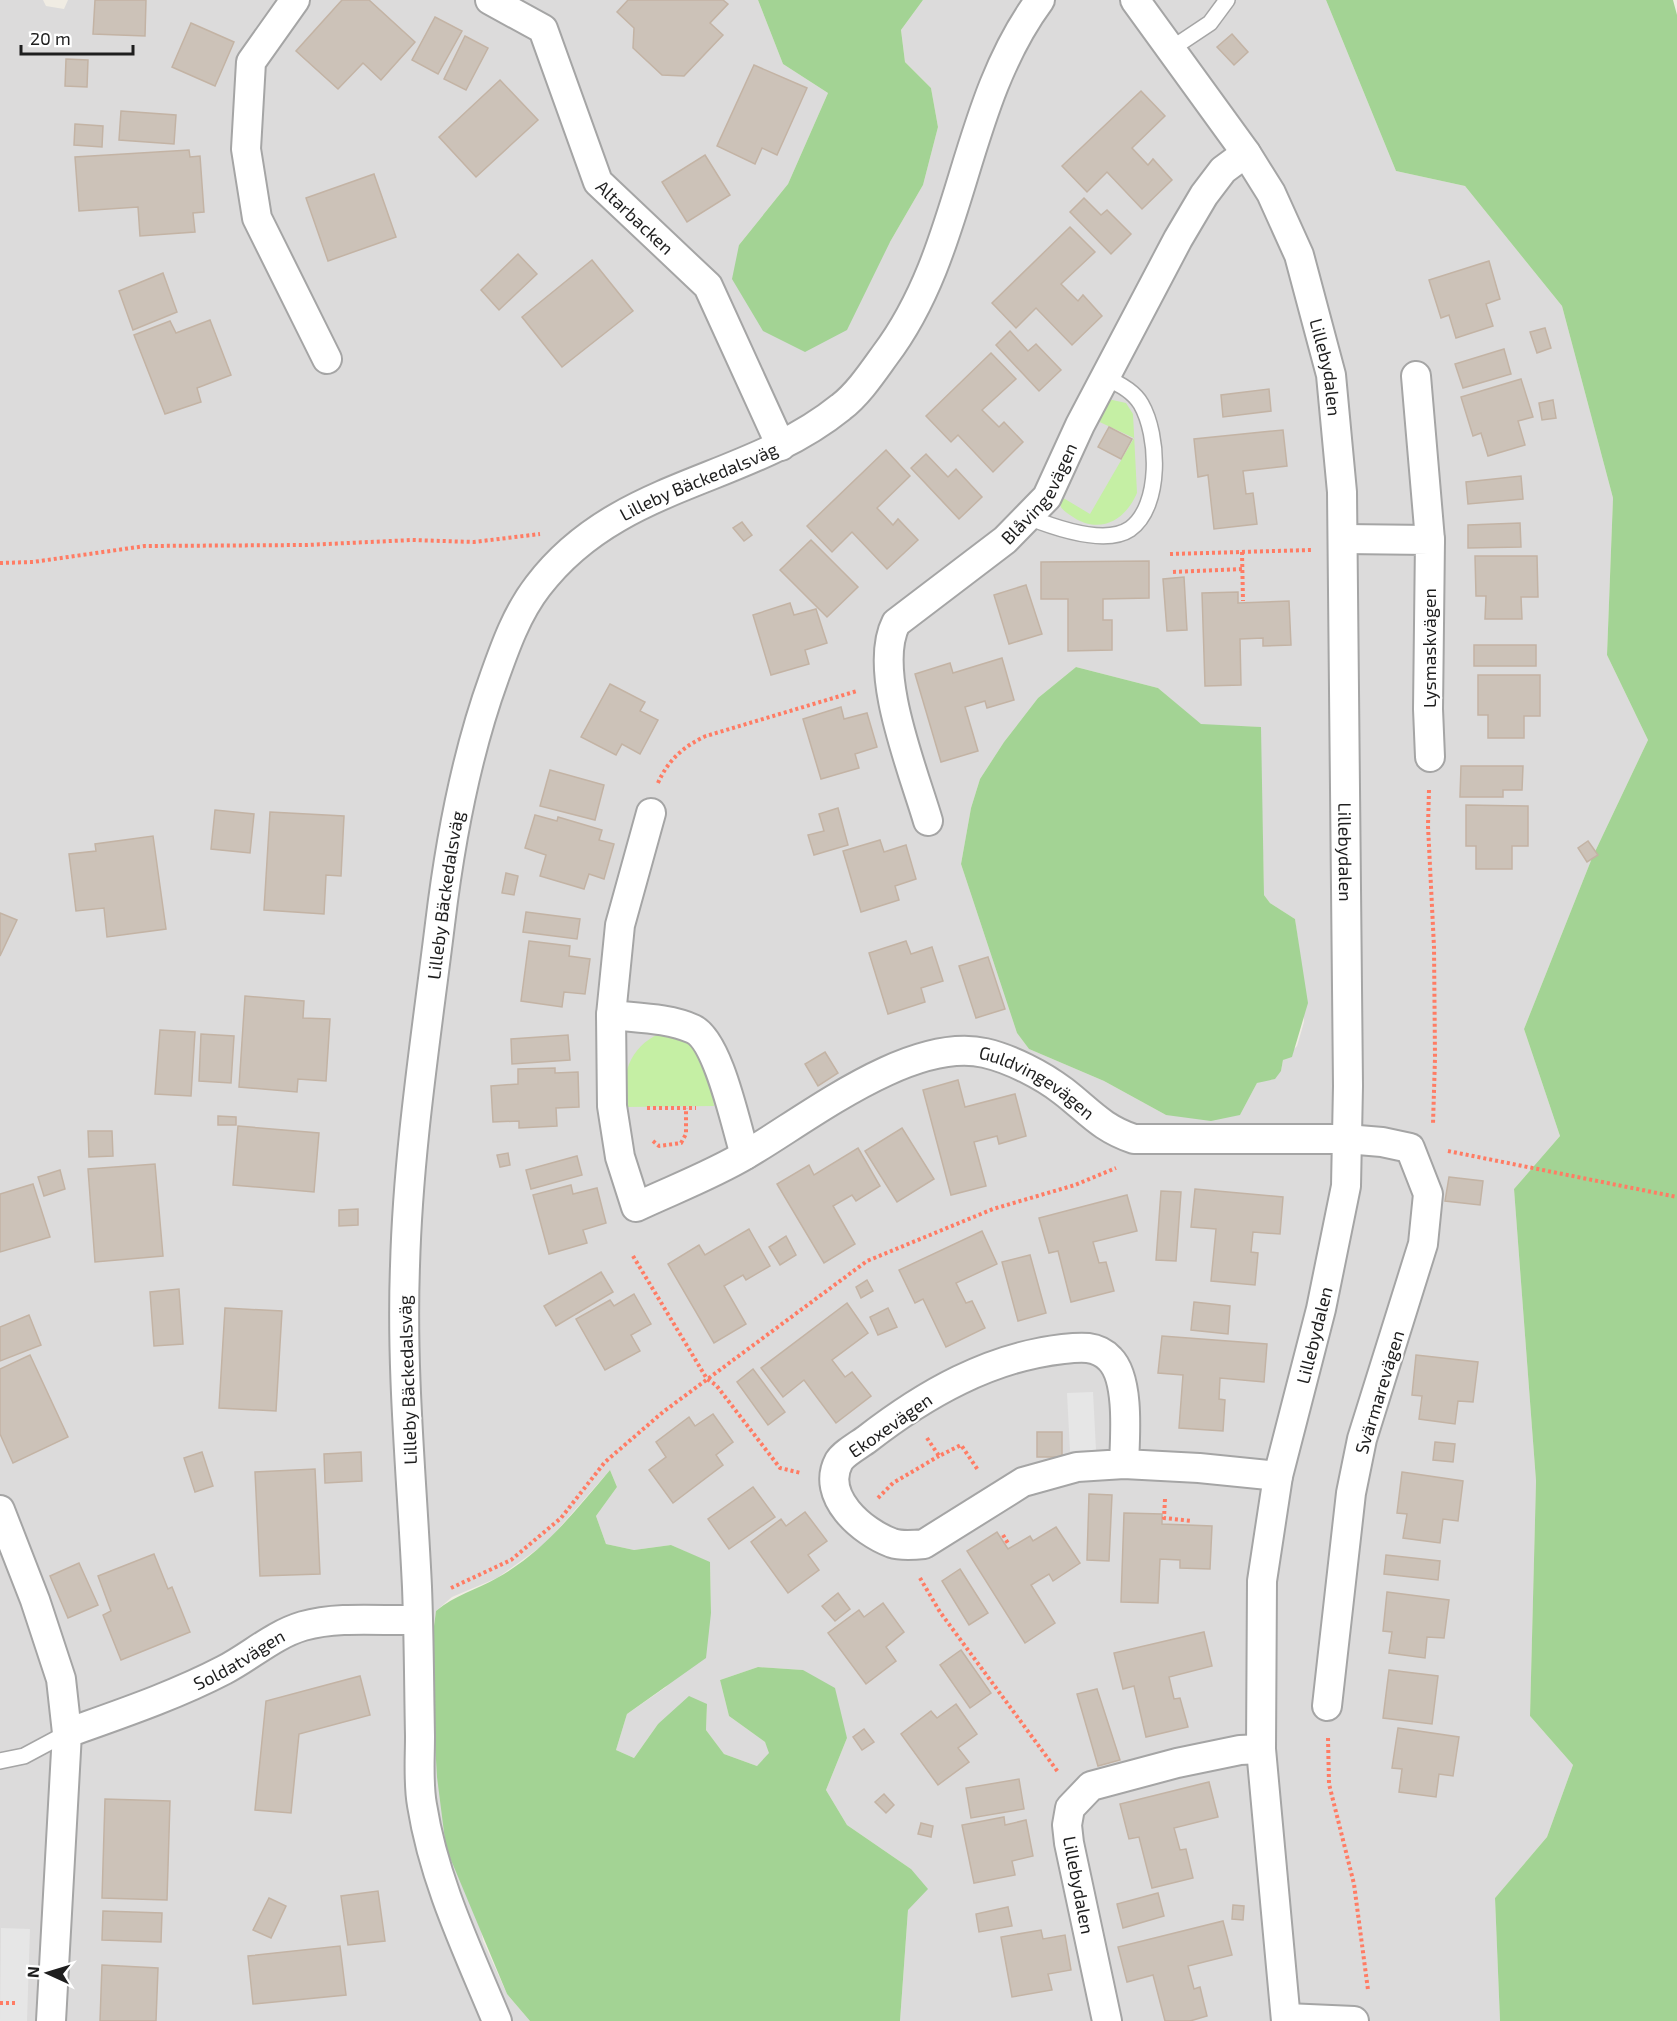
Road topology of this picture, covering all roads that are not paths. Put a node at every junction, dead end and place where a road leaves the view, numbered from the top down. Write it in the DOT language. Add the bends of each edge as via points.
graph roads {
  1 [pos="295,0"];
  2 [pos="490,0"];
  3 [pos="1040,0"];
  4 [pos="1135,0"];
  5 [pos="1227,0"];
  6 [pos="1171,49"];
  7 [pos="1246,153"];
  8 [pos="327,359"];
  9 [pos="1416,376"];
  10 [pos="1105,378"];
  11 [pos="781,446"];
  12 [pos="1028,517"];
  13 [pos="1430,540"];
  14 [pos="1344,545"];
  15 [pos="1430,757"];
  16 [pos="651,813"];
  17 [pos="928,821"];
  18 [pos="611,1015"];
  19 [pos="1346,1139"];
  20 [pos="745,1155"];
  21 [pos="1124,1464"];
  22 [pos="1278,1476"];
  23 [pos="0,1510"];
  24 [pos="417,1620"];
  25 [pos="1327,1706"];
  26 [pos="68,1733"];
  27 [pos="1261,1749"];
  28 [pos="0,1761"];
  29 [pos="1286,2019"];
  30 [pos="51,2021"];
  31 [pos="497,2021"];
  32 [pos="1107,2021"];
  33 [pos="1354,2021"];
  1 -- 8 [label="street" via="251,62 246,149 257,218"];
  2 -- 11 [label="street, Altarbacken" via="543,29 598,182 708,286"];
  3 -- 11 [label="street, Lilleby Bäckedalsväg" via="999,69 937,263 919,303 888,351 846,403"];
  4 -- 6 [label="street, Lillebydalen"];
  5 -- 6 [label="lane" via="1210,24"];
  6 -- 7 [label="street, Lillebydalen"];
  7 -- 10 [label="street, Blåvingevägen" via="1223,170 1204,195"];
  7 -- 14 [label="street, Lillebydalen" via="1271,193 1299,255 1331,375"];
  9 -- 13 [label="street, Lysmaskvägen"];
  10 -- 12 [label="street, Blåvingevägen" via="1047,497"];
  10 -- 12 [label="lane" via="1120,384 1141,403 1148,421 1154,486 1146,508 1129,529 1104,536 1075,532"];
  11 -- 24 [label="street, Lilleby Bäckedalsväg" via="635,506 593,531 571,550 537,587 509,636 478,722 459,801 445,886 416,1121 405,1260 404,1387"];
  12 -- 17 [label="street, Blåvingevägen" via="1005,540 896,623 887,649 890,683"];
  13 -- 14 [label="street"];
  13 -- 15 [label="street, Lysmaskvägen"];
  14 -- 19 [label="street, Lillebydalen"];
  16 -- 18 [label="street, Guldvingevägen" via="620,925"];
  18 -- 20 [label="street" via="680,1025 703,1036 715,1058"];
  18 -- 20 [label="street, Guldvingevägen" via="612,1108 620,1157 636,1207"];
  19 -- 20 [label="street, Guldvingevägen" via="1134,1139 1110,1131 1061,1090 1031,1071 984,1053 964,1051 913,1062 852,1088"];
  19 -- 22 [label="street, Lillebydalen" via="1346,1186 1321,1309"];
  19 -- 25 [label="street, Svärmarevägen" via="1410,1148 1426,1159 1428,1194 1423,1244 1362,1439 1351,1493"];
  21 -- 21 [label="street, Ekoxevägen" via="1077,1467 1023,1482 924,1544 913,1545 892,1543 856,1519 837,1498 834,1480 839,1460 909,1409 966,1376 1029,1353 1087,1346 1109,1357 1120,1373"];
  21 -- 22 [label="street"];
  22 -- 27 [label="street, Lillebydalen" via="1262,1581"];
  23 -- 26 [label="street" via="61,1679"];
  24 -- 26 [label="street, Soldatvägen" via="305,1626 280,1635 225,1669 174,1693"];
  24 -- 31 [label="street, Lilleby Bäckedalsväg" via="421,1802 442,1888"];
  26 -- 28 [label="lane" via="24,1756"];
  26 -- 30 [label="street"];
  27 -- 29 [label="street, Lillebydalen"];
  27 -- 32 [label="street, Lillebydalen" via="1177,1763 1091,1786 1070,1808 1069,1843"];
  29 -- 33 [label="street"];
}
